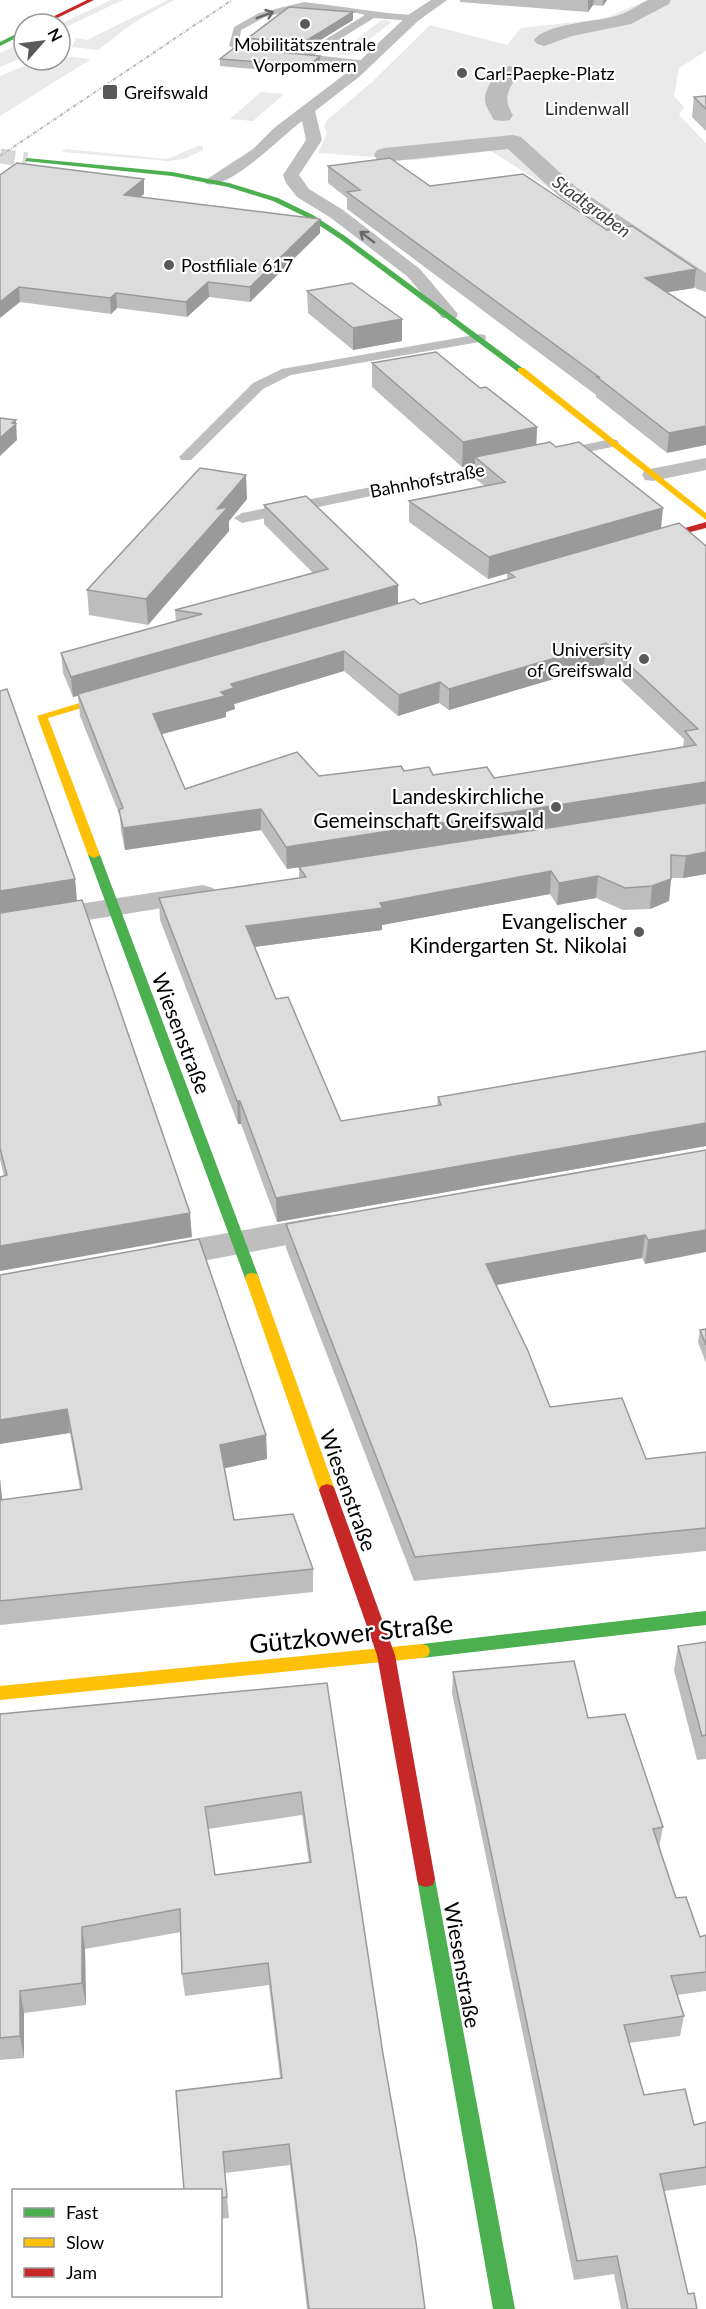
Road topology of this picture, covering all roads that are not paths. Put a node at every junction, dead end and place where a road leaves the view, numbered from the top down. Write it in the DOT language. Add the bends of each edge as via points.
graph roads {
  1 [pos="91,0"];
  2 [pos="440,0"];
  3 [pos="66,12"];
  4 [pos="372,15"];
  5 [pos="413,18"];
  6 [pos="305,56"];
  7 [pos="365,63"];
  8 [pos="308,111"];
  9 [pos="279,131"];
  10 [pos="27,160"];
  11 [pos="184,176"];
  12 [pos="212,182"];
  13 [pos="448,314"];
  14 [pos="480,338"];
  15 [pos="612,443"];
  16 [pos="186,457"];
  17 [pos="544,457"];
  18 [pos="516,462"];
  19 [pos="706,464"];
  20 [pos="653,475"];
  21 [pos="706,517"];
  22 [pos="242,518"];
  23 [pos="706,525"];
  24 [pos="625,547"];
  25 [pos="134,689"];
  26 [pos="229,890"];
  27 [pos="113,908"];
  28 [pos="0,925"];
  29 [pos="356,1222"];
  30 [pos="239,1244"];
  31 [pos="125,1263"];
  32 [pos="706,1617"];
  33 [pos="386,1655"];
  34 [pos="0,1693"];
  35 [pos="504,2309"];
  1 -- 3 [label="street"];
  2 -- 5 [label="street"];
  4 -- 5 [label="lane"];
  4 -- 6 [label="lane"];
  6 -- 4 [label="lane, one-way" via="246,51 234,46 234,38 237,29 262,15 297,6 341,7"];
  5 -- 7 [label="street"];
  6 -- 7 [label="lane"];
  7 -- 8 [label="street"];
  8 -- 9 [label="street"];
  13 -- 8 [label="street, one-way" via="414,273 294,183 291,175 314,140"];
  9 -- 11 [label="street"];
  9 -- 12 [label="street" via="259,152"];
  10 -- 11 [label="street"];
  11 -- 12 [label="street"];
  12 -- 13 [label="street" via="259,194 310,215"];
  13 -- 14 [label="street"];
  14 -- 15 [label="street"];
  14 -- 16 [label="lane" via="287,372 258,386"];
  15 -- 17 [label="lane"];
  15 -- 20 [label="street"];
  18 -- 22 [label="lane, Bahnhofstraße"];
  19 -- 20 [label="street"];
  20 -- 21 [label="street"];
  23 -- 24 [label="street"];
  25 -- 27 [label="street, Wiesenstraße" via="42,716"];
  26 -- 27 [label="street"];
  27 -- 28 [label="street"];
  27 -- 30 [label="street, Wiesenstraße"];
  29 -- 30 [label="street"];
  30 -- 31 [label="street"];
  30 -- 33 [label="street, Wiesenstraße"];
  32 -- 33 [label="street, Gützkower Straße"];
  33 -- 34 [label="street, Gützkower Straße"];
  33 -- 35 [label="street, Wiesenstraße"];
}
